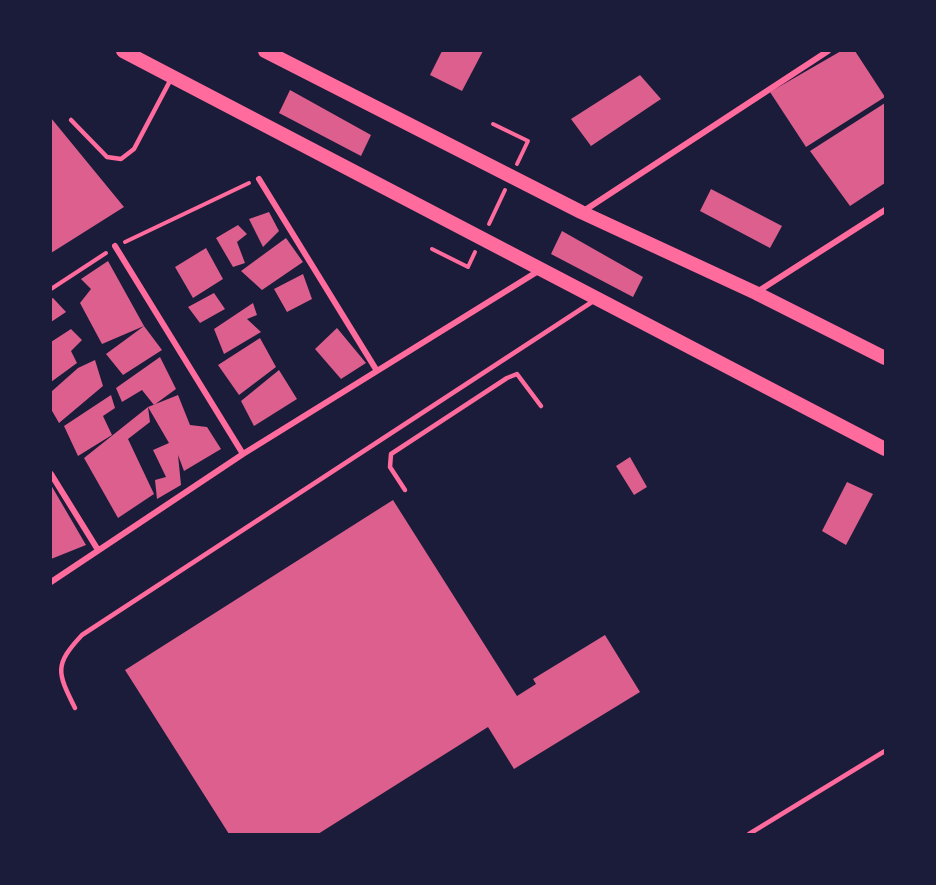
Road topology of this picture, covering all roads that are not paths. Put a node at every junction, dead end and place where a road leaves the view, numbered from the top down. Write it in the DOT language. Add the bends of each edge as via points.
graph roads {
  1 [pos="123,51"];
  2 [pos="265,51"];
  3 [pos="828,51"];
  4 [pos="172,76"];
  5 [pos="71,120"];
  6 [pos="259,179"];
  7 [pos="885,210"];
  8 [pos="581,212"];
  9 [pos="116,246"];
  10 [pos="540,270"];
  11 [pos="756,293"];
  12 [pos="596,300"];
  13 [pos="885,358"];
  14 [pos="377,371"];
  15 [pos="541,406"];
  16 [pos="885,449"];
  17 [pos="243,454"];
  18 [pos="51,474"];
  19 [pos="405,490"];
  20 [pos="98,550"];
  21 [pos="51,582"];
  22 [pos="75,708"];
  23 [pos="885,751"];
  24 [pos="749,834"];
  1 -- 4 [label="highway"];
  2 -- 8 [label="highway"];
  3 -- 8 [label="street"];
  4 -- 5 [label="lane" via="134,149 121,159 107,157"];
  4 -- 10 [label="highway"];
  6 -- 14 [label="street"];
  7 -- 11 [label="street"];
  8 -- 11 [label="highway"];
  9 -- 17 [label="street"];
  10 -- 12 [label="highway"];
  10 -- 14 [label="street"];
  11 -- 13 [label="highway"];
  12 -- 16 [label="highway"];
  12 -- 22 [label="lane" via="82,635 65,654 60,669 64,688"];
  14 -- 17 [label="street"];
  15 -- 19 [label="lane" via="517,374 507,378 391,454 390,467"];
  17 -- 20 [label="street"];
  18 -- 20 [label="street"];
  20 -- 21 [label="street"];
  23 -- 24 [label="lane"];
}
